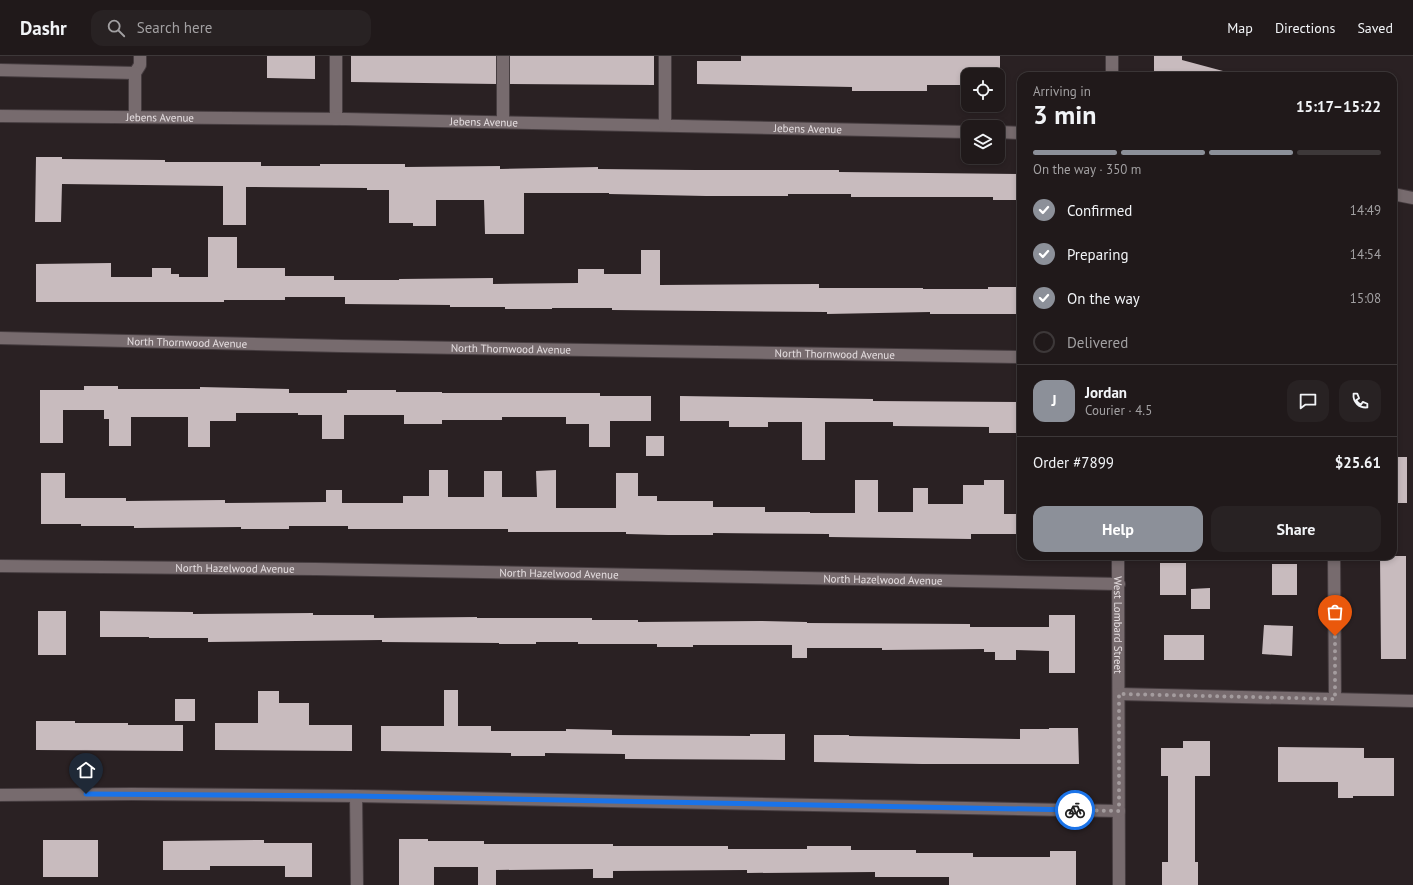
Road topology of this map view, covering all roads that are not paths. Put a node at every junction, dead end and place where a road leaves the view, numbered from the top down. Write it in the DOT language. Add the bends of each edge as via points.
graph roads {
  1 [pos="140,56"];
  2 [pos="336,56"];
  3 [pos="503,56"];
  4 [pos="665,56"];
  5 [pos="1112,56"];
  6 [pos="0,70"];
  7 [pos="1112,72"];
  8 [pos="135,73"];
  9 [pos="0,116"];
  10 [pos="135,117"];
  11 [pos="336,119"];
  12 [pos="503,122"];
  13 [pos="665,125"];
  14 [pos="961,132"];
  15 [pos="1005,132"];
  16 [pos="1017,133"];
  17 [pos="1397,195"];
  18 [pos="1413,198"];
  19 [pos="0,338"];
  20 [pos="1017,357"];
  21 [pos="1118,560"];
  22 [pos="1334,560"];
  23 [pos="0,566"];
  24 [pos="1119,584"];
  25 [pos="1119,694"];
  26 [pos="1335,699"];
  27 [pos="1413,701"];
  28 [pos="0,795"];
  29 [pos="356,796"];
  30 [pos="1119,811"];
  31 [pos="357,885"];
  32 [pos="1119,885"];
  1 -- 8 [label="street" via="140,65"];
  2 -- 11 [label="street"];
  3 -- 12 [label="street"];
  4 -- 13 [label="street"];
  5 -- 7 [label="street"];
  6 -- 8 [label="street"];
  8 -- 10 [label="street"];
  9 -- 10 [label="street, Jebens Avenue"];
  10 -- 11 [label="street, Jebens Avenue"];
  11 -- 12 [label="street, Jebens Avenue"];
  12 -- 13 [label="street, Jebens Avenue"];
  13 -- 14 [label="street, Jebens Avenue"];
  15 -- 16 [label="street"];
  17 -- 18 [label="street"];
  19 -- 20 [label="street, North Thornwood Avenue"];
  21 -- 24 [label="street, West Lombard Street"];
  22 -- 26 [label="street"];
  23 -- 24 [label="street, North Hazelwood Avenue" via="316,569"];
  24 -- 25 [label="street, West Lombard Street"];
  25 -- 26 [label="street"];
  25 -- 30 [label="street, West Lombard Street"];
  26 -- 27 [label="street"];
  28 -- 29 [label="street"];
  29 -- 30 [label="street"];
  29 -- 31 [label="street"];
  30 -- 32 [label="street, West Lombard Street"];
}
